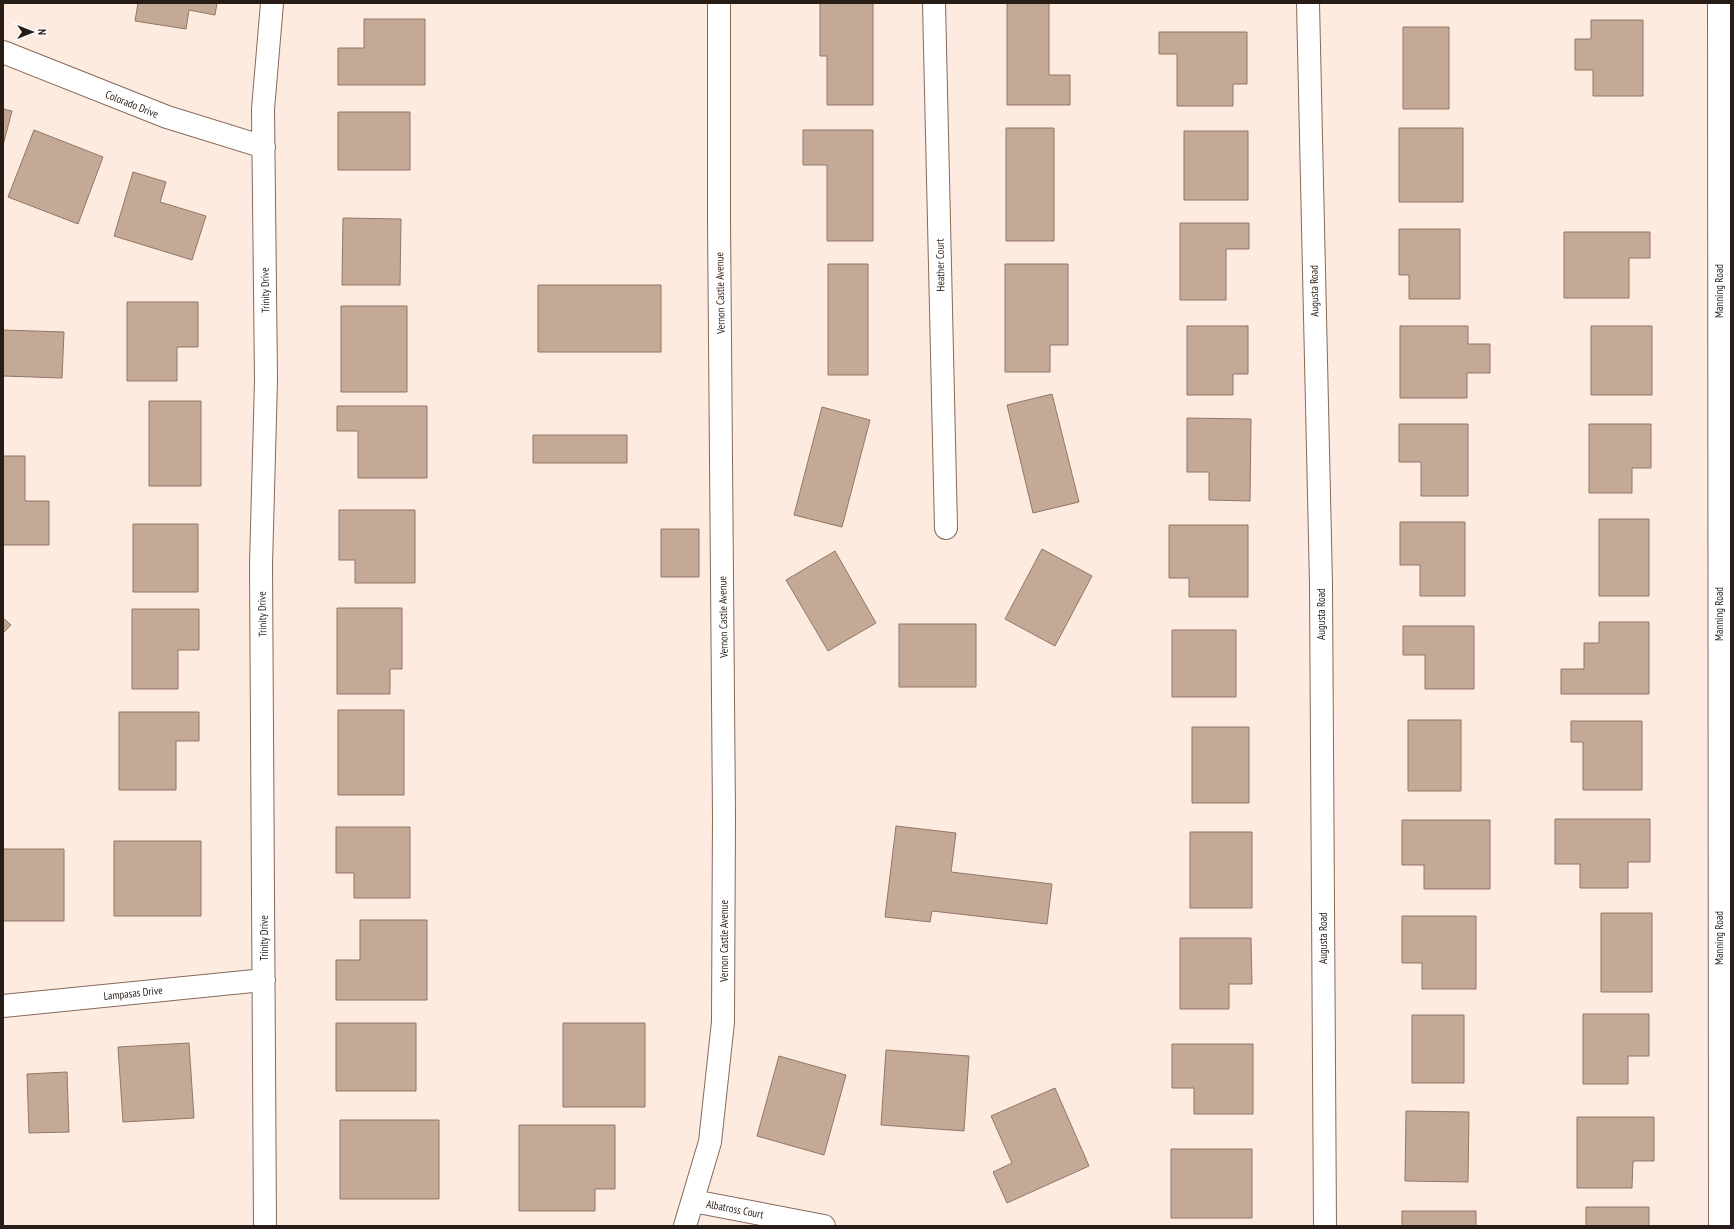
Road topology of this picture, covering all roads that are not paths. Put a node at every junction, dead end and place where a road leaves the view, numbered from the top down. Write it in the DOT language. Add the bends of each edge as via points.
graph roads {
  1 [pos="272,3"];
  2 [pos="719,3"];
  3 [pos="934,3"];
  4 [pos="1308,3"];
  5 [pos="1719,3"];
  6 [pos="3,52"];
  7 [pos="264,147"];
  8 [pos="946,528"];
  9 [pos="264,980"];
  10 [pos="3,1006"];
  11 [pos="693,1201"];
  12 [pos="265,1226"];
  13 [pos="685,1226"];
  14 [pos="824,1226"];
  15 [pos="1325,1226"];
  16 [pos="1720,1226"];
  1 -- 7 [label="street, Trinity Drive" via="263,109"];
  2 -- 11 [label="street, Vernon Castle Avenue" via="723,1022 710,1142"];
  3 -- 8 [label="street, Heather Court"];
  4 -- 15 [label="street, Augusta Road" via="1321,584"];
  5 -- 16 [label="street, Manning Road"];
  6 -- 7 [label="street, Colorado Drive" via="167,117"];
  7 -- 9 [label="street, Trinity Drive" via="266,380 261,565"];
  9 -- 10 [label="street, Lampasas Drive"];
  9 -- 12 [label="street, Trinity Drive"];
  11 -- 13 [label="street, Vernon Castle Avenue"];
  11 -- 14 [label="street, Albatross Court"];
}
